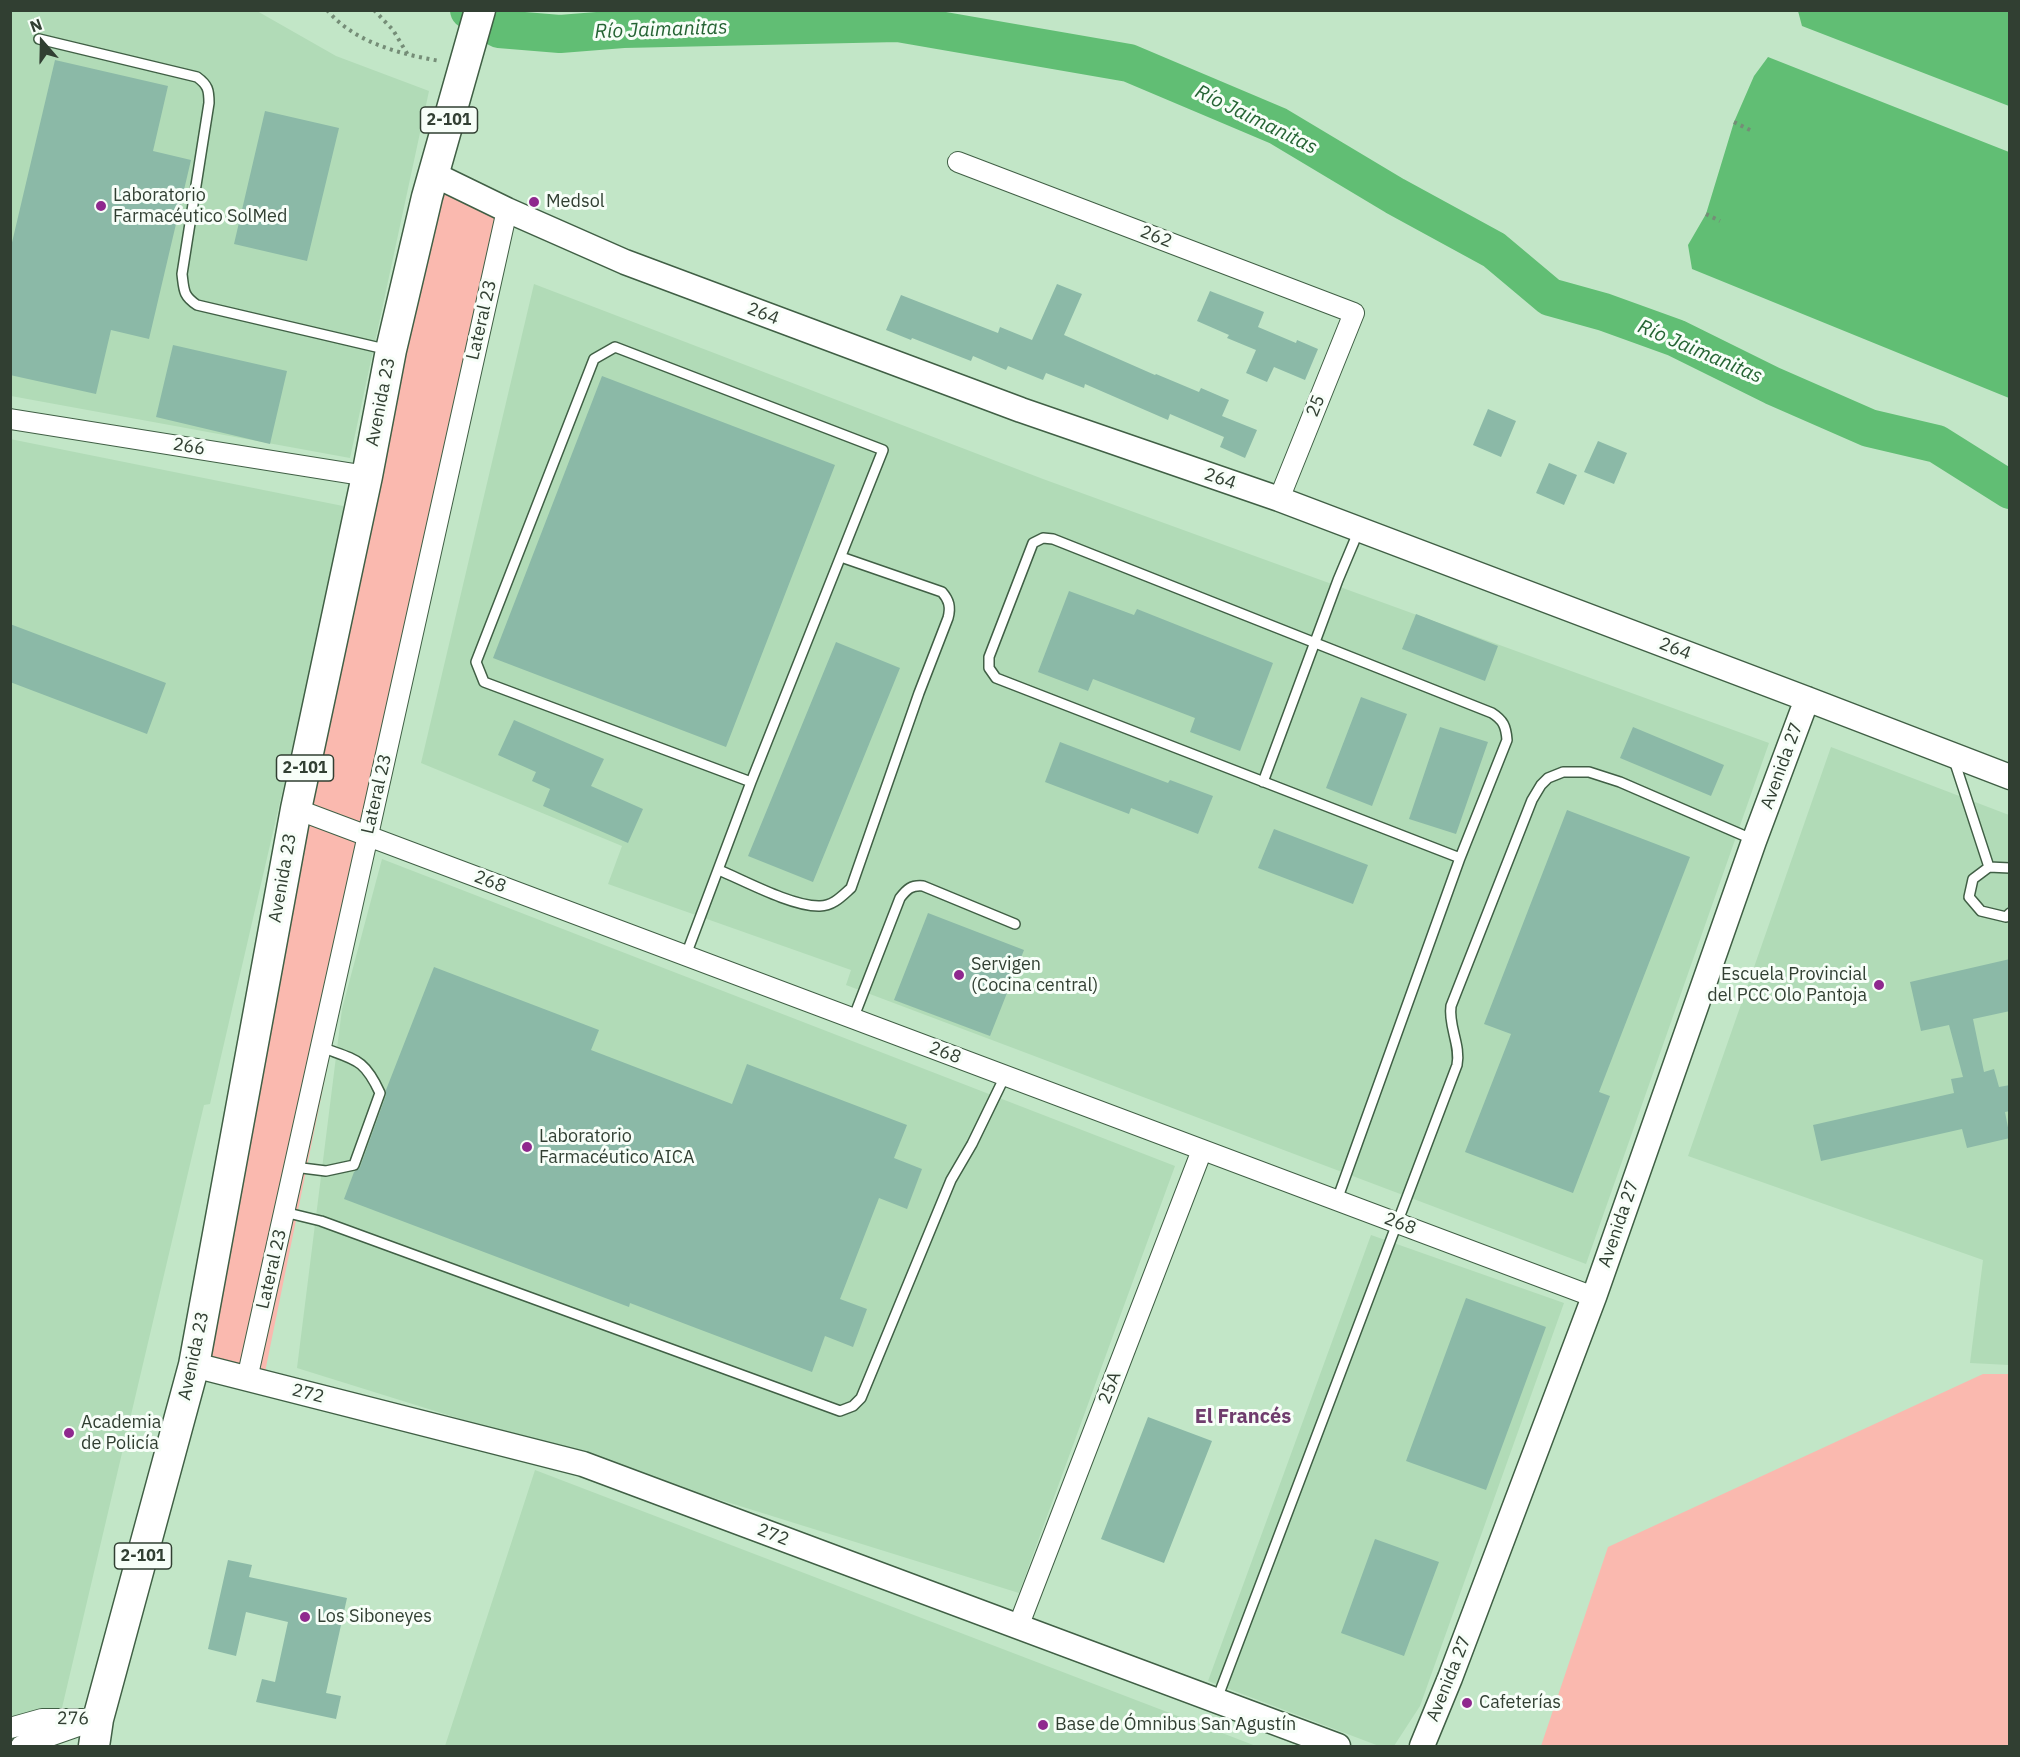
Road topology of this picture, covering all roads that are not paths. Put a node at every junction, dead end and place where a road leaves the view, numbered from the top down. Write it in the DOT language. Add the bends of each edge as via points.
graph roads {
  1 [pos="480,10"];
  2 [pos="39,39"];
  3 [pos="958,162"];
  4 [pos="433,174"];
  5 [pos="507,210"];
  6 [pos="1354,313"];
  7 [pos="391,350"];
  8 [pos="10,419"];
  9 [pos="367,476"];
  10 [pos="1279,499"];
  11 [pos="1359,530"];
  12 [pos="841,557"];
  13 [pos="1316,644"];
  14 [pos="1807,699"];
  15 [pos="1952,755"];
  16 [pos="2010,777"];
  17 [pos="751,782"];
  18 [pos="1263,782"];
  19 [pos="296,809"];
  20 [pos="368,836"];
  21 [pos="1754,841"];
  22 [pos="1460,858"];
  23 [pos="1989,867"];
  24 [pos="2010,868"];
  25 [pos="719,870"];
  26 [pos="2010,913"];
  27 [pos="1015,924"];
  28 [pos="686,955"];
  29 [pos="853,1018"];
  30 [pos="321,1047"];
  31 [pos="1005,1076"];
  32 [pos="1202,1150"];
  33 [pos="294,1167"];
  34 [pos="1337,1200"];
  35 [pos="284,1212"];
  36 [pos="1396,1223"];
  37 [pos="1594,1297"];
  38 [pos="194,1365"];
  39 [pos="247,1379"];
  40 [pos="1018,1627"];
  41 [pos="1216,1701"];
  42 [pos="10,1728"];
  43 [pos="96,1732"];
  44 [pos="21,1746"];
  45 [pos="1338,1746"];
  46 [pos="1422,1746"];
  1 -- 4 [label="main road, Avenida 23 / 2-101"];
  2 -- 7 [label="lane" via="197,77 206,84 209,103 182,274 187,299 197,305"];
  3 -- 6 [label="street, 262"];
  4 -- 5 [label="street, 264"];
  4 -- 7 [label="main road, Avenida 23 / 2-101"];
  5 -- 10 [label="street, 264" via="658,275 1021,411"];
  5 -- 20 [label="street, Lateral 23"];
  6 -- 10 [label="street, 25"];
  7 -- 9 [label="main road, Avenida 23 / 2-101"];
  8 -- 9 [label="street, 266"];
  9 -- 19 [label="main road, Avenida 23 / 2-101"];
  10 -- 11 [label="street, 264"];
  11 -- 13 [label="lane"];
  11 -- 14 [label="street, 264"];
  12 -- 17 [label="lane"];
  12 -- 17 [label="lane" via="883,450 615,347 594,359 476,662 484,682"];
  12 -- 25 [label="lane" via="942,592 950,606 851,888 839,900 821,907 796,903"];
  13 -- 18 [label="lane"];
  13 -- 18 [label="lane" via="1053,539 1033,543 1025,560 989,657 989,668 996,678"];
  13 -- 22 [label="lane" via="1492,713 1504,723 1507,740"];
  14 -- 15 [label="street, 264"];
  14 -- 21 [label="street, Avenida 27"];
  15 -- 16 [label="street, 264"];
  15 -- 23 [label="lane"];
  17 -- 25 [label="lane"];
  18 -- 22 [label="lane"];
  19 -- 20 [label="street, 268"];
  19 -- 38 [label="main road, Avenida 23 / 2-101"];
  20 -- 28 [label="street, 268"];
  20 -- 30 [label="street, Lateral 23"];
  21 -- 36 [label="lane" via="1589,772 1563,772 1540,785 1451,1006 1457,1065"];
  21 -- 37 [label="street, Avenida 27"];
  22 -- 34 [label="lane"];
  23 -- 24 [label="lane"];
  23 -- 26 [label="lane" via="1973,879 1969,897 1981,911 2006,917"];
  25 -- 28 [label="lane"];
  27 -- 29 [label="lane" via="923,886 907,889"];
  28 -- 29 [label="street, 268"];
  29 -- 31 [label="street, 268"];
  30 -- 33 [label="street, Lateral 23"];
  30 -- 33 [label="lane" via="359,1062 372,1075 380,1094 354,1165 327,1171"];
  31 -- 32 [label="street, 268"];
  31 -- 35 [label="lane" via="951,1180 861,1398 840,1411 321,1221"];
  32 -- 34 [label="street, 268"];
  32 -- 40 [label="street, 25A"];
  33 -- 35 [label="street, Lateral 23"];
  34 -- 36 [label="street, 268"];
  35 -- 39 [label="street, Lateral 23"];
  36 -- 37 [label="street, 268"];
  36 -- 41 [label="lane"];
  37 -- 46 [label="street, Avenida 27"];
  38 -- 39 [label="street, 272"];
  38 -- 43 [label="main road, Avenida 23 / 2-101"];
  39 -- 40 [label="street, 272" via="583,1464"];
  40 -- 41 [label="street, 272"];
  41 -- 45 [label="street, 272"];
  42 -- 43 [label="street, 276" via="42,1719"];
  43 -- 44 [label="street, 276"];
}
